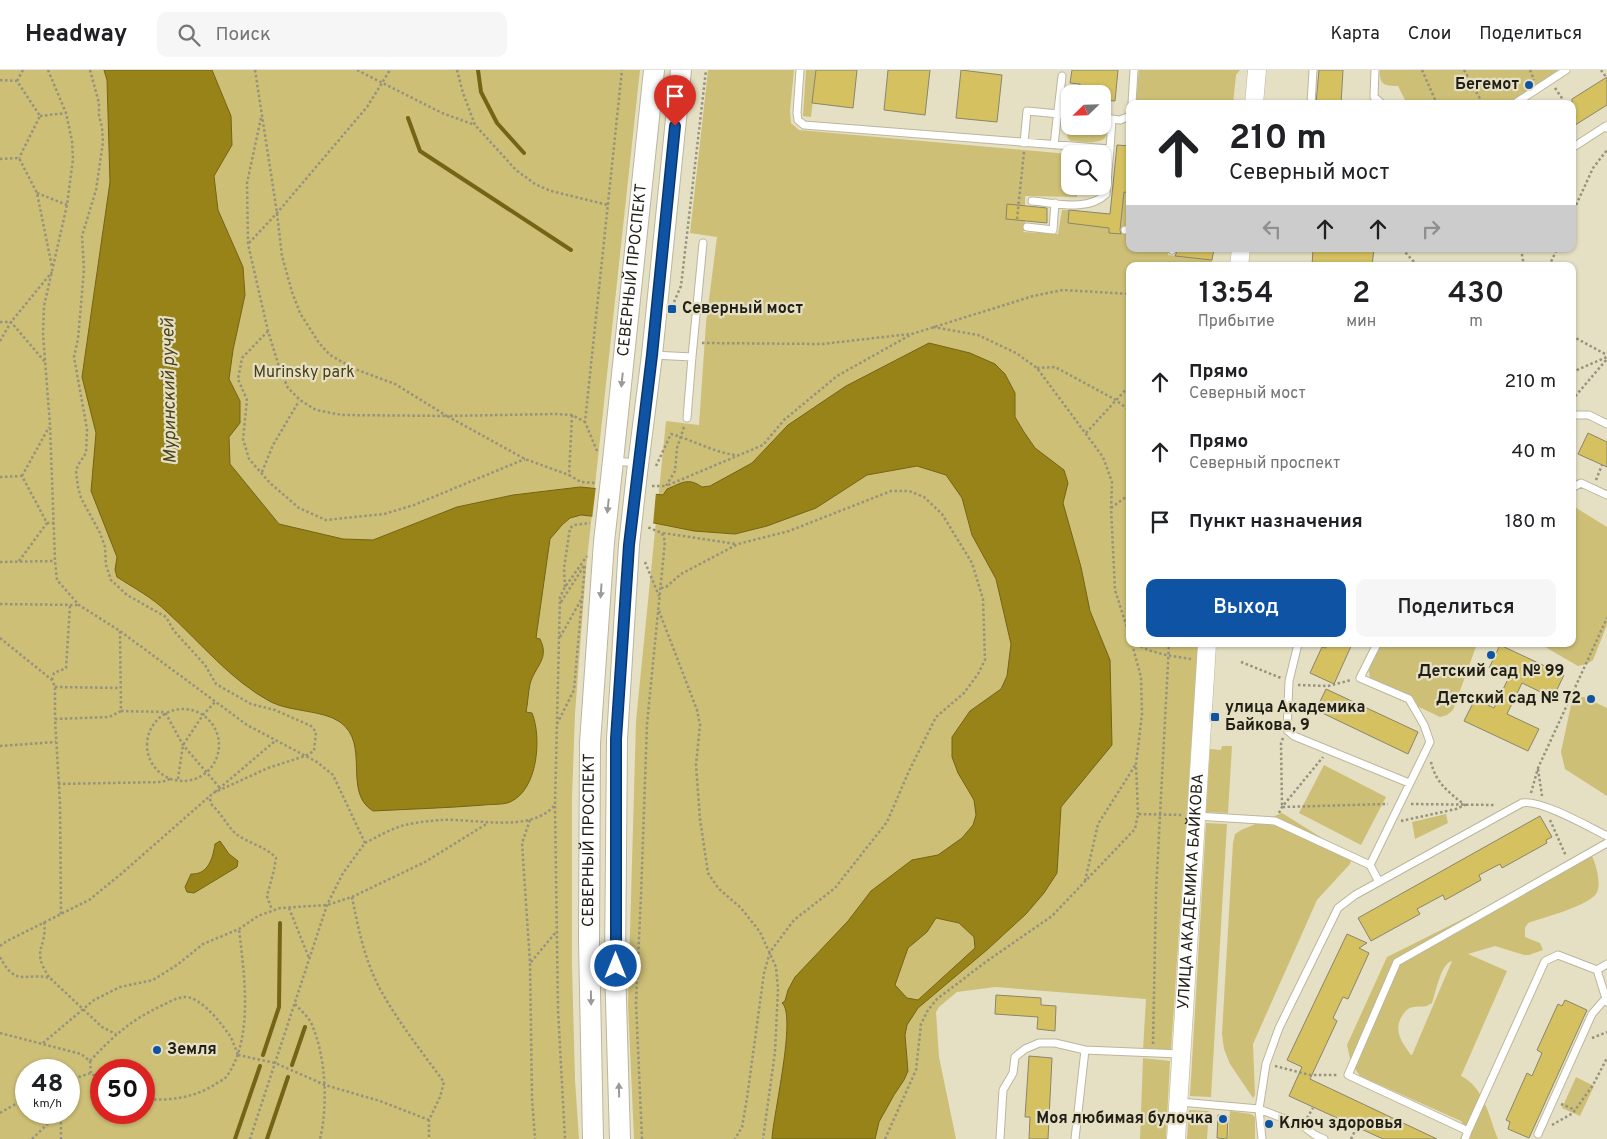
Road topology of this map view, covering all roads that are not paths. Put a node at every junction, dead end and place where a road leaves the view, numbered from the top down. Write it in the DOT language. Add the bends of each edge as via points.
graph roads {
  1 [pos="654,70"];
  2 [pos="681,70"];
  3 [pos="800,70"];
  4 [pos="1134,70"];
  5 [pos="1257,70"];
  6 [pos="1313,70"];
  7 [pos="1375,70"];
  8 [pos="1566,70"];
  9 [pos="1062,76"];
  10 [pos="1132,100"];
  11 [pos="1254,100"];
  12 [pos="1311,100"];
  13 [pos="1377,100"];
  14 [pos="1520,100"];
  15 [pos="1058,114"];
  16 [pos="1061,114"];
  17 [pos="1126,118"];
  18 [pos="1112,120"];
  19 [pos="1607,128"];
  20 [pos="1024,143"];
  21 [pos="1054,145"];
  22 [pos="1110,145"];
  23 [pos="1576,145"];
  24 [pos="1061,146"];
  25 [pos="1105,195"];
  26 [pos="1032,201"];
  27 [pos="1055,203"];
  28 [pos="1026,227"];
  29 [pos="703,243"];
  30 [pos="652,355"];
  31 [pos="692,357"];
  32 [pos="1576,415"];
  33 [pos="688,418"];
  34 [pos="1607,424"];
  35 [pos="608,461"];
  36 [pos="644,467"];
  37 [pos="1576,486"];
  38 [pos="1607,495"];
  39 [pos="1297,647"];
  40 [pos="1375,647"];
  41 [pos="1206,652"];
  42 [pos="1409,784"];
  43 [pos="1195,816"];
  44 [pos="1607,836"];
  45 [pos="1607,843"];
  46 [pos="1370,865"];
  47 [pos="1379,882"];
  48 [pos="1607,964"];
  49 [pos="1597,970"];
  50 [pos="1606,1000"];
  51 [pos="1085,1050"];
  52 [pos="1181,1054"];
  53 [pos="1178,1102"];
  54 [pos="1259,1109"];
  55 [pos="1468,1131"];
  56 [pos="1538,1134"];
  57 [pos="1315,1137"];
  58 [pos="594,1139"];
  59 [pos="620,1139"];
  60 [pos="1000,1139"];
  61 [pos="1075,1139"];
  62 [pos="1176,1139"];
  63 [pos="1262,1139"];
  64 [pos="1324,1139"];
  65 [pos="1465,1139"];
  1 -- 35 [label="main road, СЕВЕРНЫЙ ПРОСПЕКТ, one-way"];
  2 -- 30 [label="main road, СЕВЕРНЫЙ ПРОСПЕКТ"];
  3 -- 20 [label="lane" via="797,113 798,120 804,125"];
  4 -- 10 [label="lane"];
  5 -- 11 [label="street"];
  6 -- 12 [label="lane"];
  7 -- 13 [label="lane" via="1374,97"];
  8 -- 14 [label="lane"];
  9 -- 15 [label="lane"];
  15 -- 16 [label="lane"];
  15 -- 20 [label="lane" via="1027,110"];
  15 -- 21 [label="lane"];
  17 -- 18 [label="lane"];
  18 -- 22 [label="lane"];
  19 -- 23 [label="lane"];
  20 -- 21 [label="lane"];
  21 -- 24 [label="lane"];
  25 -- 27 [label="lane" via="1092,204"];
  26 -- 27 [label="lane"];
  27 -- 28 [label="lane" via="1053,230"];
  29 -- 31 [label="lane"];
  30 -- 31 [label="lane"];
  30 -- 36 [label="main road, СЕВЕРНЫЙ ПРОСПЕКТ"];
  31 -- 33 [label="lane"];
  32 -- 34 [label="lane" via="1589,416"];
  35 -- 36 [label="lane"];
  35 -- 58 [label="main road, СЕВЕРНЫЙ ПРОСПЕКТ, one-way, bridge" via="590,743 589,942"];
  59 -- 36 [label="main road, СЕВЕРНЫЙ ПРОСПЕКТ, one-way, bridge" via="616,739 629,545"];
  37 -- 38 [label="lane" via="1581,483"];
  39 -- 42 [label="lane" via="1289,682 1287,730 1294,736"];
  40 -- 42 [label="lane" via="1360,678 1409,699 1430,742"];
  41 -- 43 [label="street, УЛИЦА АКАДЕМИКА БАЙКОВА"];
  42 -- 46 [label="lane"];
  43 -- 46 [label="lane" via="1276,821"];
  43 -- 52 [label="street, УЛИЦА АКАДЕМИКА БАЙКОВА"];
  44 -- 47 [label="lane" via="1529,802 1515,806"];
  45 -- 55 [label="lane" via="1397,962 1348,1075"];
  46 -- 47 [label="lane"];
  47 -- 54 [label="lane" via="1338,908 1279,1028 1266,1064"];
  48 -- 49 [label="lane"];
  49 -- 50 [label="lane"];
  49 -- 55 [label="lane" via="1558,955 1546,961"];
  50 -- 56 [label="lane" via="1592,1014"];
  51 -- 52 [label="lane"];
  51 -- 60 [label="lane" via="1055,1043 1040,1044 1015,1057 1013,1073 1003,1090"];
  51 -- 61 [label="lane"];
  52 -- 53 [label="street, УЛИЦА АКАДЕМИКА БАЙКОВА"];
  53 -- 54 [label="lane"];
  53 -- 62 [label="street, УЛИЦА АКАДЕМИКА БАЙКОВА"];
  54 -- 57 [label="lane" via="1303,1126"];
  54 -- 63 [label="lane"];
  55 -- 65 [label="lane"];
  57 -- 64 [label="lane"];
}
